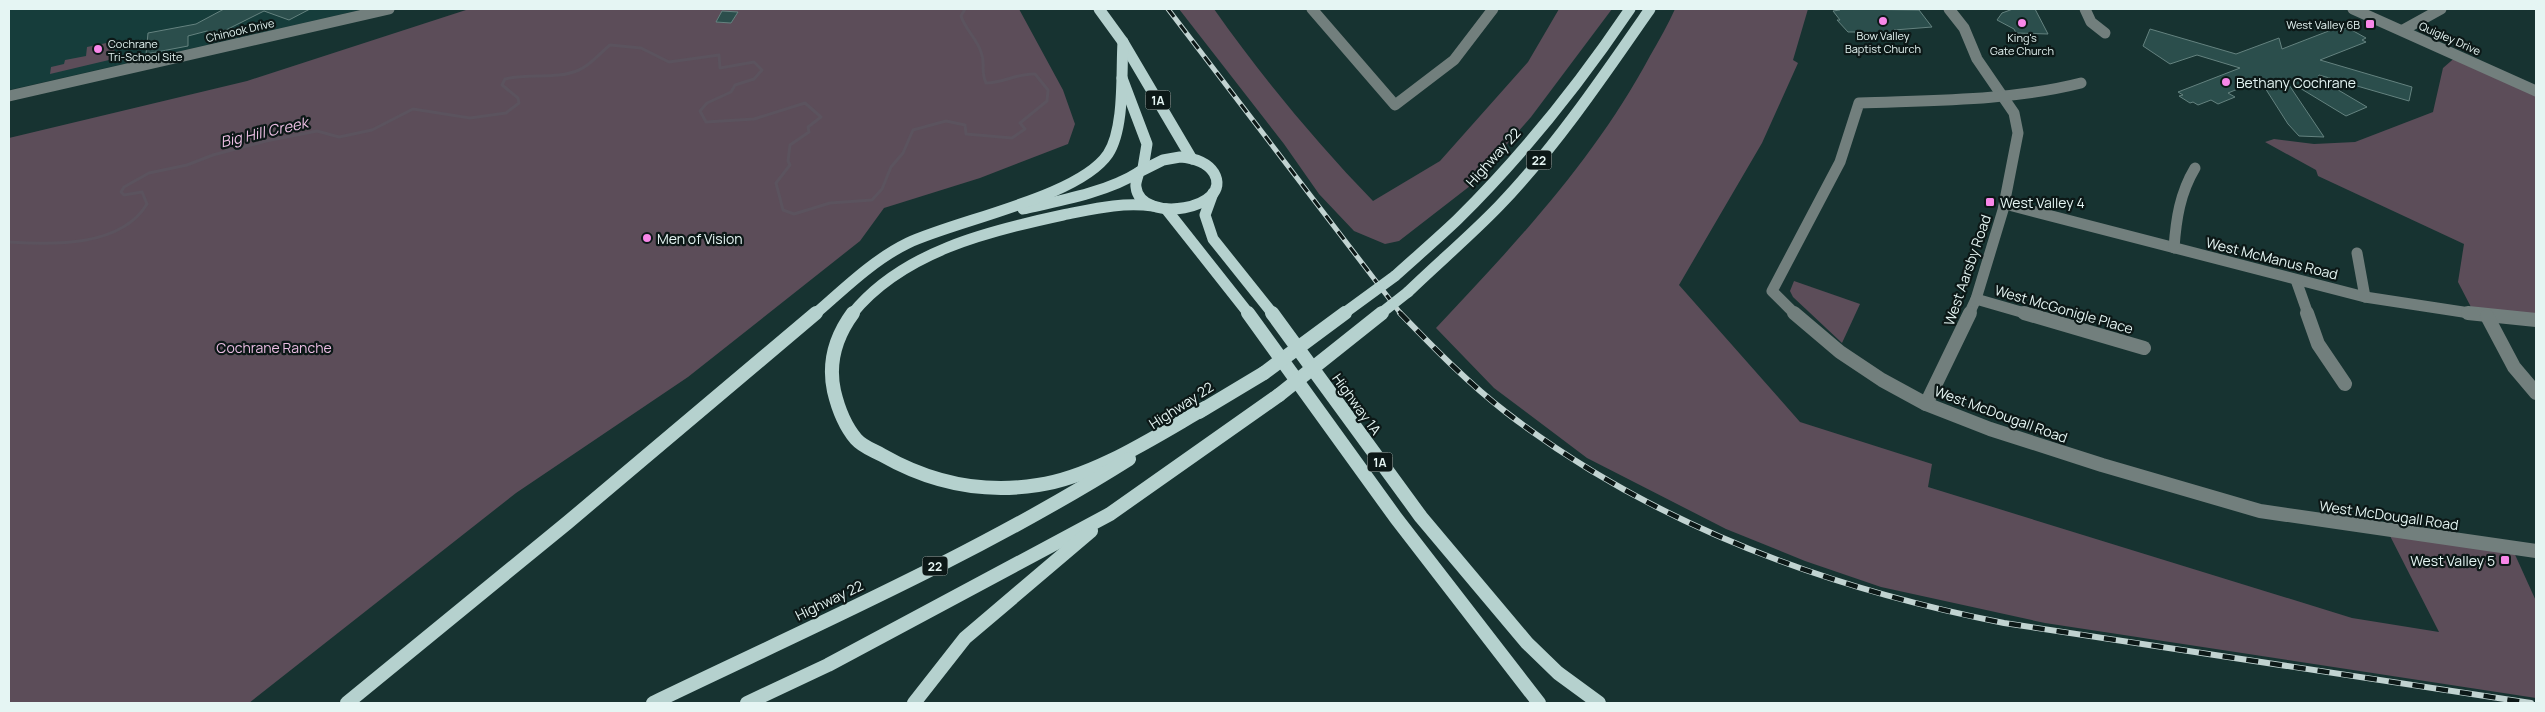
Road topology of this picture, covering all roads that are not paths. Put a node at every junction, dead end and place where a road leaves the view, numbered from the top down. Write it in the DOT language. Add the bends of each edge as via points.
graph roads {
  1 [pos="389,9"];
  2 [pos="1099,9"];
  3 [pos="1312,9"];
  4 [pos="1493,9"];
  5 [pos="1630,9"];
  6 [pos="1650,9"];
  7 [pos="1949,9"];
  8 [pos="2085,9"];
  9 [pos="2353,9"];
  10 [pos="2441,9"];
  11 [pos="2403,30"];
  12 [pos="2105,34"];
  13 [pos="1123,42"];
  14 [pos="1120,73"];
  15 [pos="2081,83"];
  16 [pos="2536,91"];
  17 [pos="2000,94"];
  18 [pos="9,96"];
  19 [pos="1192,159"];
  20 [pos="2195,168"];
  21 [pos="1141,170"];
  22 [pos="1213,193"];
  23 [pos="2005,204"];
  24 [pos="1160,208"];
  25 [pos="959,223"];
  26 [pos="2174,248"];
  27 [pos="2357,253"];
  28 [pos="2296,280"];
  29 [pos="2365,297"];
  30 [pos="1976,299"];
  31 [pos="2487,316"];
  32 [pos="2536,320"];
  33 [pos="2144,348"];
  34 [pos="2345,384"];
  35 [pos="2536,393"];
  36 [pos="1926,404"];
  37 [pos="1205,408"];
  38 [pos="1110,514"];
  39 [pos="2536,551"];
  40 [pos="347,703"];
  41 [pos="653,703"];
  42 [pos="747,703"];
  43 [pos="914,703"];
  44 [pos="1539,703"];
  45 [pos="1599,703"];
  1 -- 18 [label="street, Chinook Drive"];
  2 -- 13 [label="main road, 1A"];
  3 -- 4 [label="street" via="1395,105 1454,60"];
  5 -- 37 [label="main road, Highway 22 / 22, bridge" via="1597,58 1494,183 1456,221 1395,276 1264,373"];
  6 -- 38 [label="main road, 22, bridge" via="1606,73 1536,163 1500,205 1408,292 1279,395"];
  7 -- 17 [label="street, West Aarsby Road" via="1964,28 1977,59"];
  8 -- 12 [label="street" via="2091,22"];
  9 -- 11 [label="street, Quigley Drive"];
  10 -- 11 [label="street"];
  11 -- 16 [label="street, Quigley Drive"];
  13 -- 14 [label="main road, 1A"];
  13 -- 19 [label="main road, 1A"];
  14 -- 21 [label="main road, 1A" via="1147,144"];
  14 -- 25 [label="main road" via="1118,128 1107,155 1095,168 1055,190"];
  15 -- 17 [label="street" via="2053,90"];
  17 -- 23 [label="street, West Aarsby Road" via="2014,113 2018,133"];
  17 -- 36 [label="street, West McDougall Road" via="1859,103 1840,162 1772,291 1840,352"];
  19 -- 21 [label="main road" via="1166,158"];
  19 -- 22 [label="main road" via="1211,169 1216,185"];
  20 -- 26 [label="street" via="2183,186 2176,211"];
  21 -- 24 [label="main road" via="1136,180 1138,195"];
  21 -- 25 [label="main road" via="1099,189"];
  22 -- 24 [label="main road" via="1194,206"];
  22 -- 45 [label="main road, Highway 1A / 1A" via="1205,215 1213,239 1266,305 1421,517 1527,644 1558,673"];
  23 -- 26 [label="street, West McManus Road"];
  23 -- 30 [label="street, West Aarsby Road"];
  24 -- 37 [label="main road" via="1130,203 1113,205 989,234 924,258 900,272 868,296 839,332 830,366 837,407 857,440 898,466 947,485 1004,490 1063,480 1125,454"];
  24 -- 44 [label="main road, 1A" via="1269,339 1411,538"];
  25 -- 40 [label="main road" via="910,243 874,264 560,529"];
  26 -- 28 [label="street, West McManus Road"];
  27 -- 29 [label="street"];
  28 -- 29 [label="street, West McManus Road"];
  28 -- 34 [label="street" via="2318,344"];
  29 -- 31 [label="street, West McManus Road"];
  30 -- 33 [label="street, West McGonigle Place"];
  30 -- 36 [label="street, West Aarsby Road"];
  31 -- 32 [label="street, West McManus Road"];
  31 -- 35 [label="street" via="2505,355"];
  36 -- 39 [label="street, West McDougall Road" via="2074,456 2260,511"];
  37 -- 41 [label="main road, Highway 22 / 22" via="1088,486 873,597"];
  38 -- 42 [label="main road, 22" via="828,665"];
  38 -- 43 [label="main road" via="965,638"];
}
